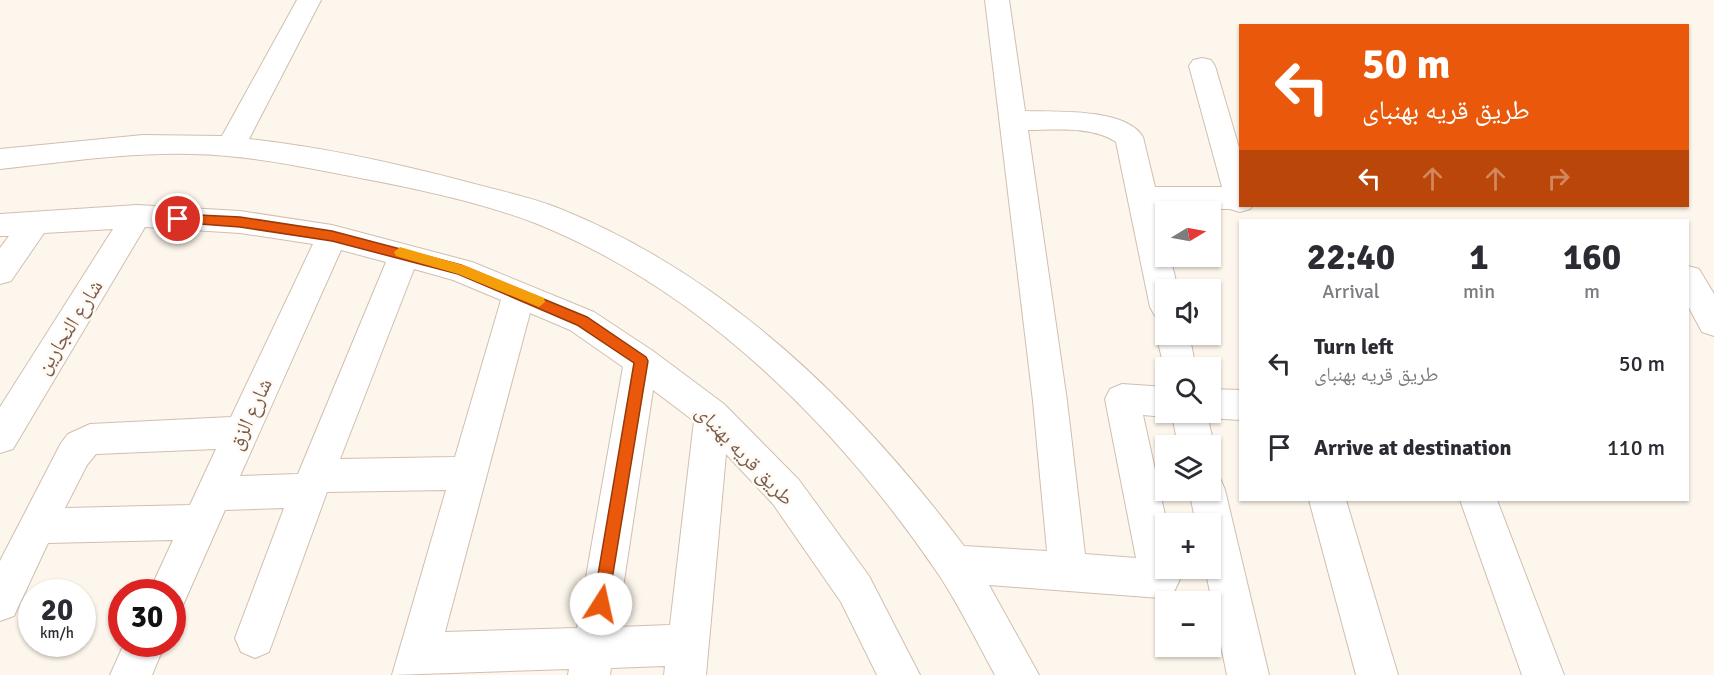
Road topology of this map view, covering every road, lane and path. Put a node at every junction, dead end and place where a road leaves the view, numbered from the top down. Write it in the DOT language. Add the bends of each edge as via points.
graph roads {
  1 [pos="309,0"];
  2 [pos="997,0"];
  3 [pos="1202,66"];
  4 [pos="1014,120"];
  5 [pos="231,146"];
  6 [pos="0,159"];
  7 [pos="1239,196"];
  8 [pos="1142,198"];
  9 [pos="1239,200"];
  10 [pos="137,216"];
  11 [pos="35,223"];
  12 [pos="0,225"];
  13 [pos="332,236"];
  14 [pos="405,254"];
  15 [pos="0,272"];
  16 [pos="1160,279"];
  17 [pos="1689,280"];
  18 [pos="519,293"];
  19 [pos="1714,323"];
  20 [pos="641,361"];
  21 [pos="1155,401"];
  22 [pos="1221,404"];
  23 [pos="1239,405"];
  24 [pos="712,415"];
  25 [pos="242,432"];
  26 [pos="0,438"];
  27 [pos="469,473"];
  28 [pos="312,484"];
  29 [pos="1209,501"];
  30 [pos="1328,501"];
  31 [pos="1479,501"];
  32 [pos="207,508"];
  33 [pos="37,526"];
  34 [pos="954,564"];
  35 [pos="1068,571"];
  36 [pos="175,579"];
  37 [pos="0,603"];
  38 [pos="255,638"];
  39 [pos="139,657"];
  40 [pos="687,660"];
  41 [pos="591,662"];
  42 [pos="416,664"];
  43 [pos="131,675"];
  44 [pos="899,675"];
  45 [pos="1018,675"];
  46 [pos="1248,675"];
  47 [pos="1377,675"];
  48 [pos="1543,675"];
  1 -- 5 [label="street"];
  2 -- 4 [label="street"];
  3 -- 7 [label="street"];
  4 -- 8 [label="street" via="1106,125 1124,131 1129,136"];
  4 -- 35 [label="street"];
  5 -- 6 [label="street" via="146,145"];
  5 -- 34 [label="street" via="357,167 470,193 550,217 610,245 725,319 780,367 839,423 897,488"];
  8 -- 9 [label="street"];
  8 -- 16 [label="street"];
  10 -- 11 [label="street, طريق قريه بهنباى"];
  10 -- 13 [label="street, طريق قريه بهنباى" via="240,222"];
  10 -- 26 [label="street, شارع النجارين"];
  11 -- 12 [label="street, طريق قريه بهنباى"];
  11 -- 15 [label="street"];
  13 -- 14 [label="street, طريق قريه بهنباى"];
  13 -- 25 [label="street, شارع الزق"];
  14 -- 18 [label="street, طريق قريه بهنباى"];
  14 -- 28 [label="street"];
  17 -- 19 [label="street"];
  18 -- 20 [label="street, طريق قريه بهنباى" via="582,321"];
  18 -- 27 [label="street"];
  20 -- 24 [label="street, طريق قريه بهنباى"];
  20 -- 41 [label="street"];
  21 -- 35 [label="street" via="1122,399 1160,579"];
  22 -- 23 [label="street"];
  24 -- 40 [label="street"];
  24 -- 44 [label="street, طريق قريه بهنباى" via="786,492 855,589"];
  25 -- 32 [label="street, شارع الزق"];
  25 -- 33 [label="street" via="90,438 74,454"];
  27 -- 28 [label="street"];
  27 -- 42 [label="street"];
  28 -- 32 [label="street"];
  28 -- 38 [label="street"];
  29 -- 46 [label="street"];
  30 -- 47 [label="street"];
  31 -- 48 [label="street"];
  32 -- 33 [label="street"];
  32 -- 36 [label="street, شارع الزق"];
  33 -- 37 [label="street"];
  34 -- 35 [label="street"];
  34 -- 45 [label="street"];
  39 -- 43 [label="street"];
  40 -- 41 [label="street"];
  41 -- 42 [label="street"];
}
